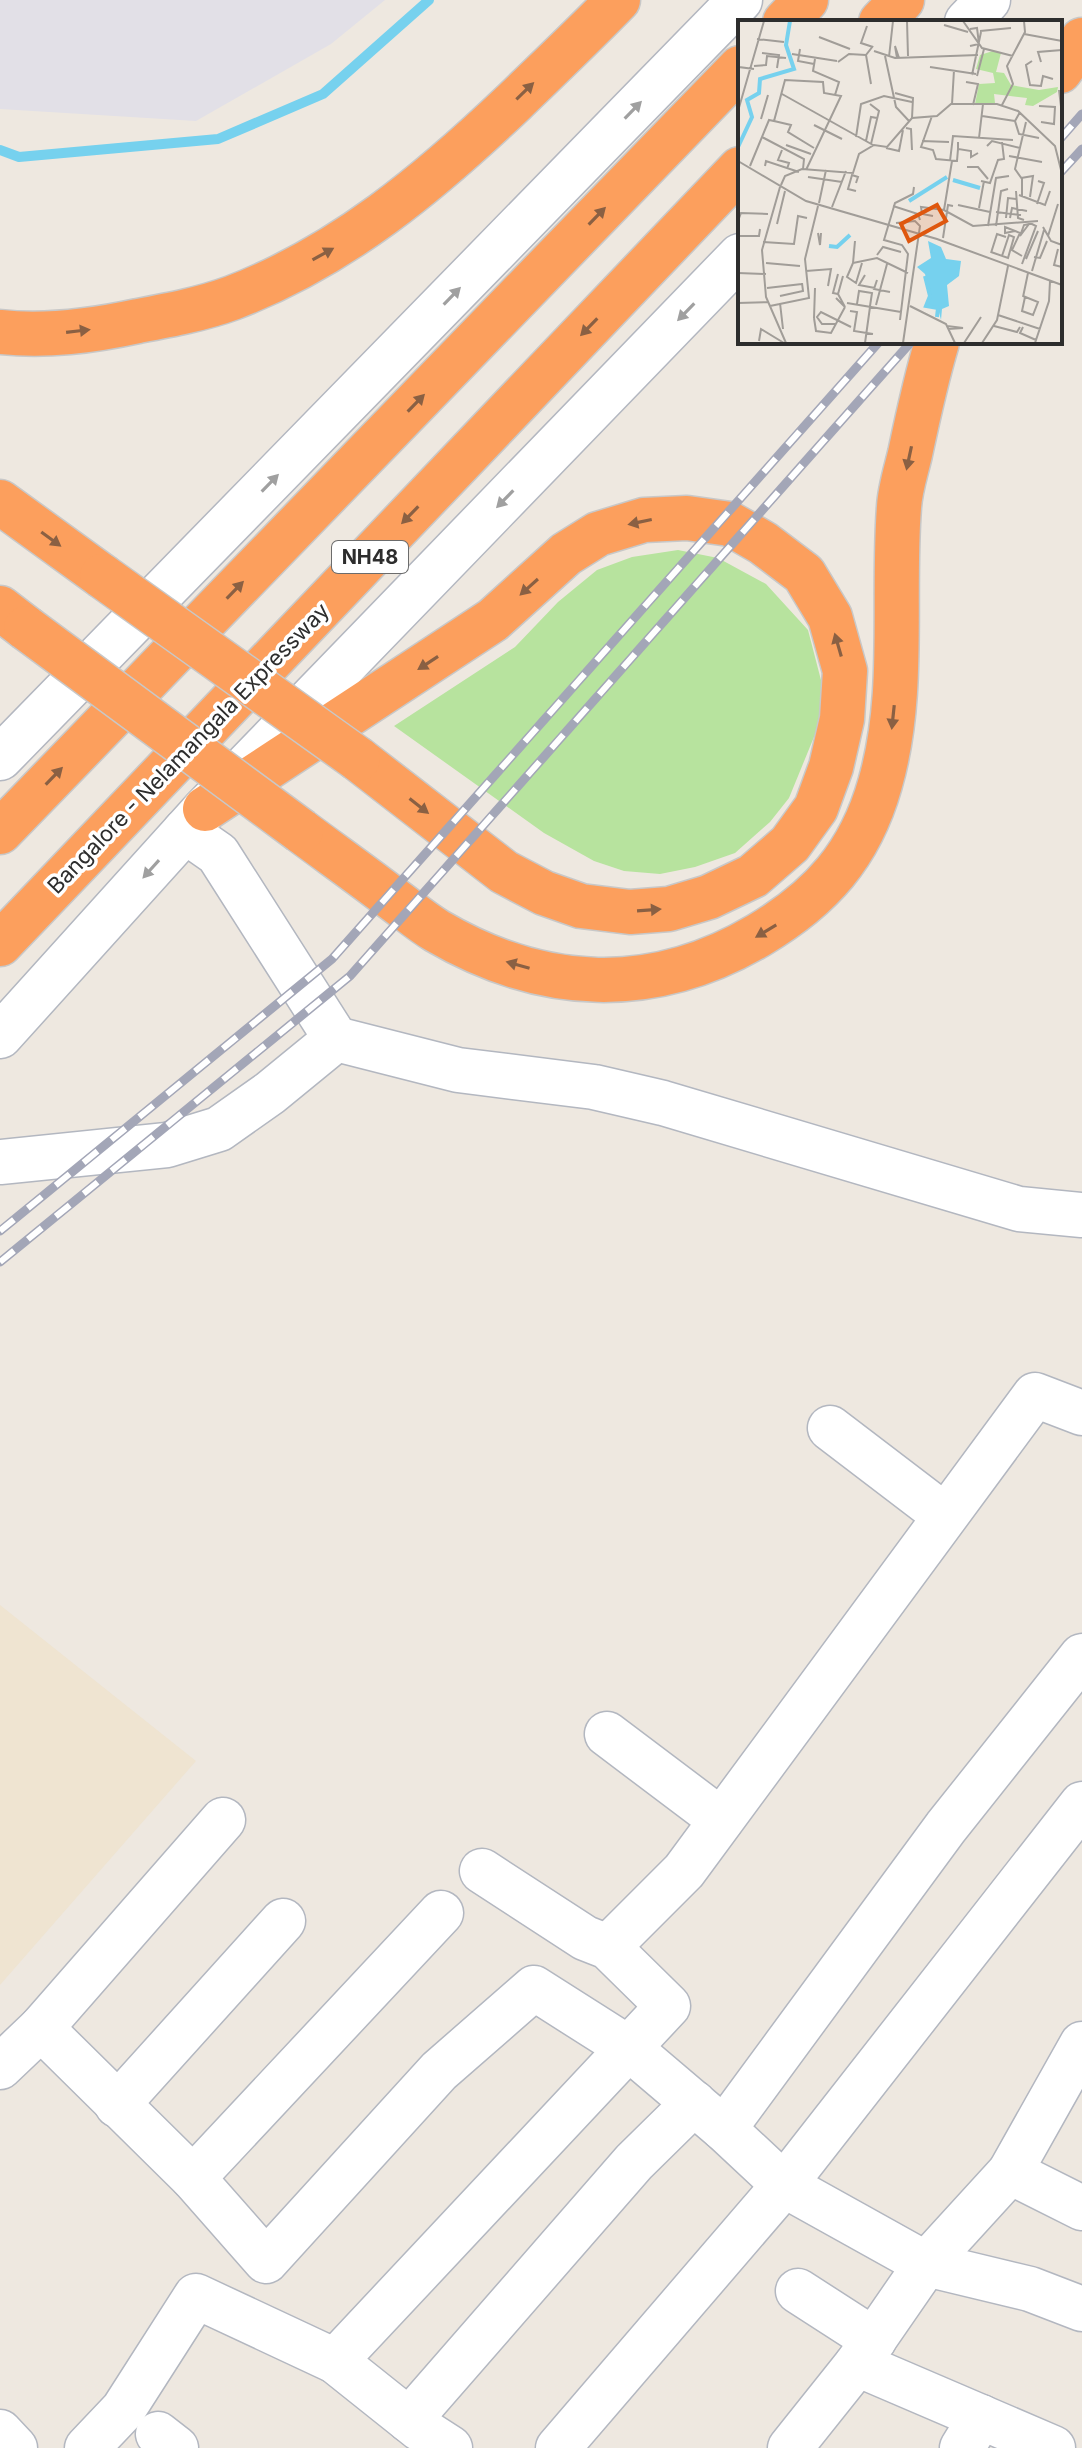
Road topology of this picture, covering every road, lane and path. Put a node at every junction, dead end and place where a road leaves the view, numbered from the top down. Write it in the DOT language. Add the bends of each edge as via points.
graph roads {
  1 [pos="618,0"];
  2 [pos="740,0"];
  3 [pos="806,0"];
  4 [pos="902,0"];
  5 [pos="988,0"];
  6 [pos="787,20"];
  7 [pos="883,20"];
  8 [pos="969,20"];
  9 [pos="1082,40"];
  10 [pos="1062,68"];
  11 [pos="738,70"];
  12 [pos="738,171"];
  13 [pos="738,258"];
  14 [pos="0,332"];
  15 [pos="936,344"];
  16 [pos="0,502"];
  17 [pos="13,618"];
  18 [pos="0,758"];
  19 [pos="195,820"];
  20 [pos="0,832"];
  21 [pos="0,944"];
  22 [pos="0,1036"];
  23 [pos="336,1039"];
  24 [pos="0,1162"];
  25 [pos="1082,1215"];
  26 [pos="1082,1413"];
  27 [pos="830,1428"];
  28 [pos="944,1515"];
  29 [pos="1082,1656"];
  30 [pos="607,1734"];
  31 [pos="1082,1804"];
  32 [pos="223,1820"];
  33 [pos="721,1820"];
  34 [pos="482,1871"];
  35 [pos="441,1913"];
  36 [pos="283,1921"];
  37 [pos="608,1947"];
  38 [pos="41,2028"];
  39 [pos="1082,2044"];
  40 [pos="630,2049"];
  41 [pos="0,2067"];
  42 [pos="117,2105"];
  43 [pos="709,2116"];
  44 [pos="1010,2172"];
  45 [pos="193,2178"];
  46 [pos="784,2185"];
  47 [pos="1082,2208"];
  48 [pos="926,2264"];
  49 [pos="798,2291"];
  50 [pos="1082,2309"];
  51 [pos="866,2352"];
  52 [pos="335,2361"];
  53 [pos="409,2420"];
  54 [pos="0,2432"];
  55 [pos="972,2432"];
  56 [pos="15,2448"];
  57 [pos="87,2448"];
  58 [pos="450,2448"];
  59 [pos="558,2448"];
  60 [pos="790,2448"];
  61 [pos="1053,2448"];
  14 -- 1 [label="highway, one-way" via="81,332 129,323 230,298 284,275 347,241 446,167"];
  18 -- 2 [label="street, one-way"];
  3 -- 6 [label="highway"];
  4 -- 7 [label="highway"];
  5 -- 8 [label="street"];
  9 -- 10 [label="highway"];
  20 -- 11 [label="highway, one-way"];
  12 -- 21 [label="highway, Bangalore - Nelamangala Expressway / NH48, one-way"];
  13 -- 19 [label="street, one-way"];
  15 -- 17 [label="highway, one-way, bridge" via="899,502 894,721 861,839 832,878 791,916 732,951 679,972 622,981 562,977 481,953 436,931"];
  16 -- 19 [label="highway, one-way, bridge" via="102,576 358,759 504,872 581,906 630,912 669,909 753,876 790,844 816,808 831,767 845,671 830,617 804,574 763,543 730,524 644,520 598,534 566,554 493,620"];
  19 -- 22 [label="street, one-way"];
  19 -- 23 [label="street"];
  23 -- 24 [label="street" via="219,1129 167,1145"];
  23 -- 25 [label="street" via="458,1070 594,1087 663,1103 1019,1209"];
  26 -- 28 [label="street" via="1035,1395"];
  27 -- 28 [label="street"];
  28 -- 33 [label="street"];
  29 -- 43 [label="street"];
  30 -- 33 [label="street"];
  31 -- 46 [label="street"];
  32 -- 38 [label="street"];
  33 -- 37 [label="street" via="684,1871"];
  34 -- 37 [label="street" via="585,1938"];
  35 -- 45 [label="street"];
  36 -- 42 [label="street"];
  37 -- 40 [label="street" via="668,2006"];
  38 -- 41 [label="street"];
  38 -- 42 [label="street"];
  39 -- 44 [label="street"];
  40 -- 43 [label="street"];
  40 -- 45 [label="street" via="534,1988 439,2071 266,2261"];
  40 -- 52 [label="street"];
  42 -- 45 [label="street"];
  43 -- 46 [label="street"];
  43 -- 53 [label="street" via="634,2162"];
  44 -- 47 [label="street"];
  44 -- 48 [label="street"];
  46 -- 48 [label="street"];
  46 -- 59 [label="street"];
  48 -- 50 [label="street" via="1030,2289"];
  48 -- 51 [label="street"];
  49 -- 51 [label="street"];
  51 -- 55 [label="street"];
  51 -- 60 [label="street"];
  52 -- 53 [label="street"];
  52 -- 57 [label="street" via="196,2296 123,2410"];
  53 -- 58 [label="street"];
  54 -- 56 [label="street"];
  55 -- 61 [label="street"];
}
